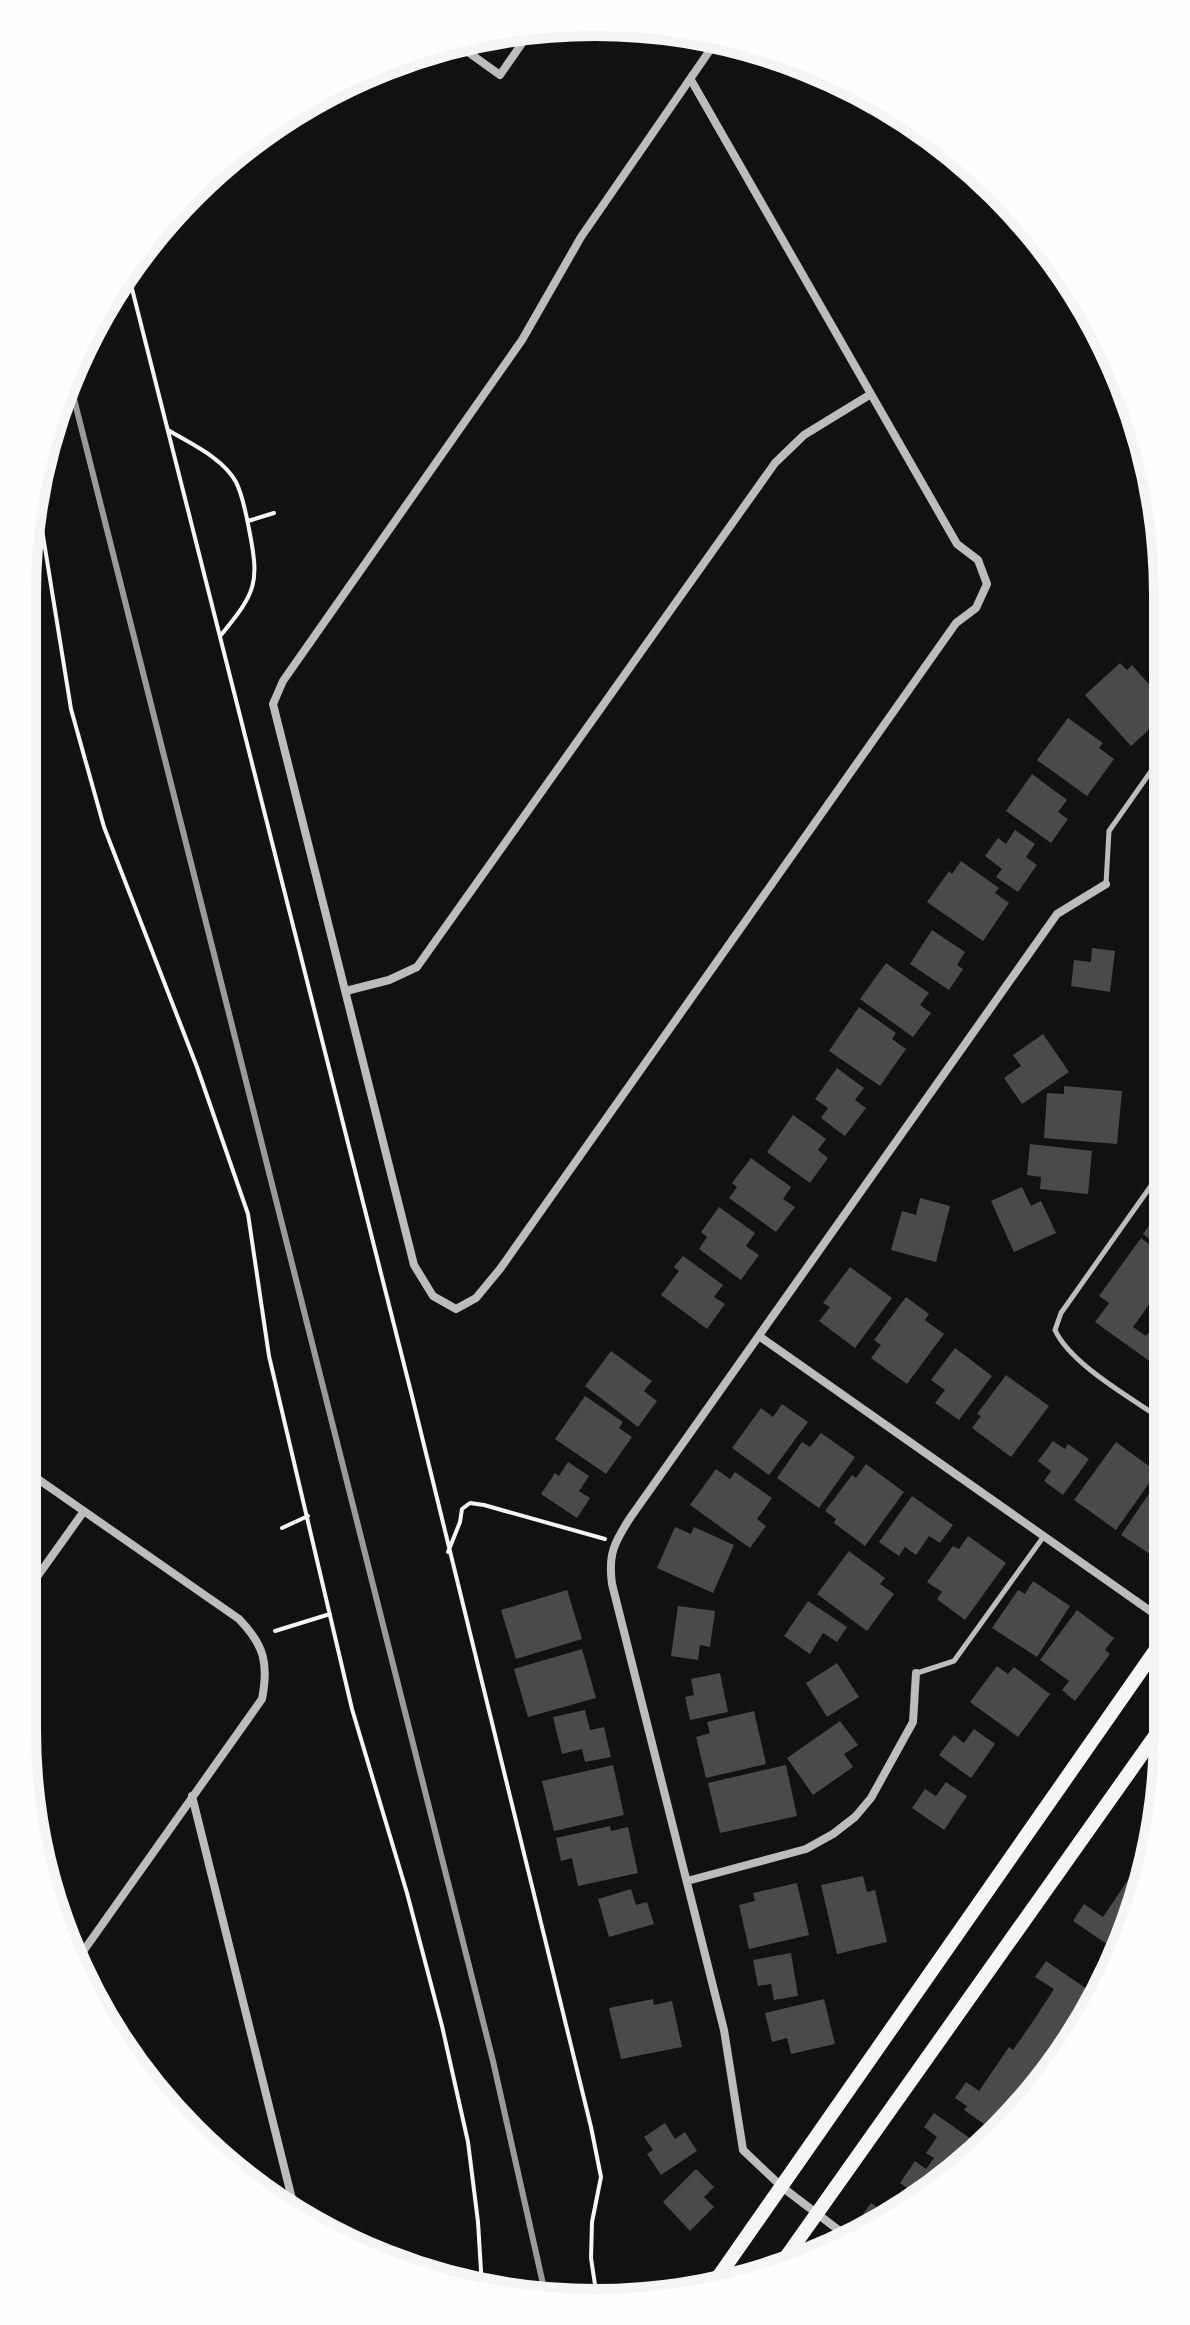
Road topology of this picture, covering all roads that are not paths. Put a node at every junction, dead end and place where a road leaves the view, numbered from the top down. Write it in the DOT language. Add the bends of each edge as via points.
graph roads {
  1 [pos="524,41"];
  2 [pos="711,49"];
  3 [pos="467,51"];
  4 [pos="691,80"];
  5 [pos="871,394"];
  6 [pos="1154,767"];
  7 [pos="1106,884"];
  8 [pos="346,991"];
  9 [pos="1154,1182"];
  10 [pos="759,1336"];
  11 [pos="1154,1414"];
  12 [pos="36,1478"];
  13 [pos="84,1511"];
  14 [pos="1044,1536"];
  15 [pos="36,1578"];
  16 [pos="1154,1614"];
  17 [pos="1154,1652"];
  18 [pos="916,1673"];
  19 [pos="1154,1738"];
  20 [pos="192,1796"];
  21 [pos="687,1881"];
  22 [pos="83,1952"];
  23 [pos="782,2187"];
  24 [pos="292,2200"];
  25 [pos="817,2214"];
  26 [pos="841,2232"];
  27 [pos="788,2254"];
  28 [pos="720,2274"];
  1 -- 3 [label="street" via="500,75"];
  2 -- 4 [label="street"];
  4 -- 5 [label="street"];
  4 -- 8 [label="street" via="581,237 522,340 283,681 273,704"];
  5 -- 8 [label="street" via="804,435 775,463 417,967"];
  5 -- 8 [label="street" via="957,544 978,560 987,584 976,608 956,623 500,1269 476,1298 456,1309 433,1296 414,1265"];
  6 -- 7 [label="lane" via="1109,831"];
  7 -- 10 [label="street" via="1057,914"];
  9 -- 11 [label="lane" via="1061,1313 1055,1330 1078,1360"];
  10 -- 14 [label="street"];
  10 -- 21 [label="street" via="615,1542 609,1561"];
  12 -- 13 [label="street"];
  13 -- 15 [label="street"];
  13 -- 20 [label="street" via="239,1619 255,1635 264,1658 262,1699"];
  14 -- 16 [label="street"];
  14 -- 18 [label="lane" via="954,1661"];
  17 -- 23 [label="main road"];
  18 -- 21 [label="street" via="913,1722 855,1817 806,1849"];
  19 -- 25 [label="main road"];
  20 -- 22 [label="street"];
  20 -- 24 [label="street"];
  21 -- 23 [label="street" via="724,2030 743,2150"];
  23 -- 25 [label="street"];
  23 -- 28 [label="main road"];
  25 -- 26 [label="street"];
  25 -- 27 [label="main road"];
}
